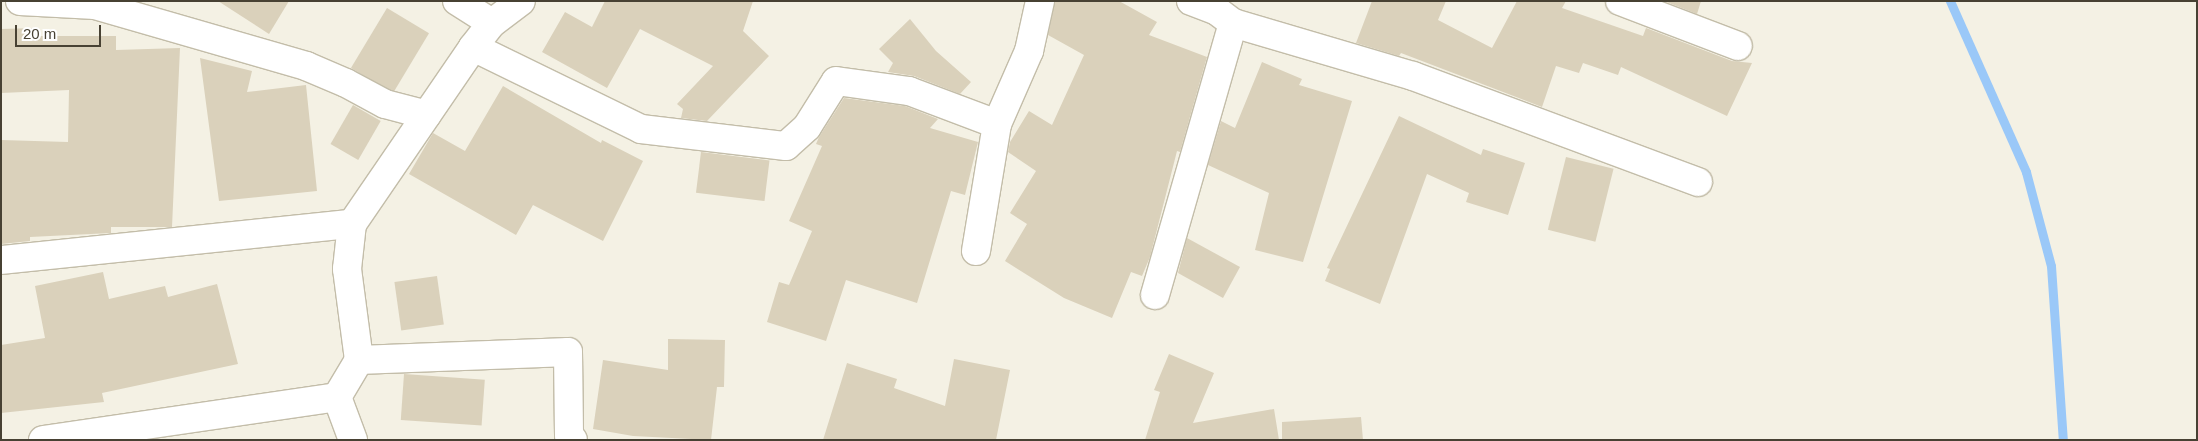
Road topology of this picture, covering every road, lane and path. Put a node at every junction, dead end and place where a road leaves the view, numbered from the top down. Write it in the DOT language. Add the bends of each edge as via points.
graph roads {
  1 [pos="20,1"];
  2 [pos="457,1"];
  3 [pos="521,1"];
  4 [pos="1040,1"];
  5 [pos="1191,1"];
  6 [pos="1620,1"];
  7 [pos="492,23"];
  8 [pos="1233,23"];
  9 [pos="1738,46"];
  10 [pos="473,47"];
  11 [pos="427,115"];
  12 [pos="997,124"];
  13 [pos="1698,182"];
  14 [pos="352,224"];
  15 [pos="976,251"];
  16 [pos="1,260"];
  17 [pos="1155,295"];
  18 [pos="359,360"];
  19 [pos="337,397"];
  20 [pos="43,440"];
  21 [pos="353,440"];
  22 [pos="573,440"];
  1 -- 11 [label="street" via="95,5 306,66 346,82 385,104"];
  2 -- 7 [label="street"];
  3 -- 7 [label="street"];
  4 -- 12 [label="street" via="1030,51"];
  5 -- 8 [label="street" via="1217,11"];
  6 -- 9 [label="street"];
  7 -- 10 [label="street"];
  8 -- 13 [label="street" via="1413,76"];
  8 -- 17 [label="street"];
  10 -- 11 [label="street"];
  10 -- 12 [label="street" via="641,129 786,146 807,127 836,81 910,91"];
  11 -- 14 [label="street"];
  12 -- 15 [label="street"];
  14 -- 16 [label="street"];
  14 -- 18 [label="street" via="347,269"];
  18 -- 19 [label="street"];
  18 -- 22 [label="street" via="568,352 569,435"];
  19 -- 20 [label="street"];
  19 -- 21 [label="street"];
}
